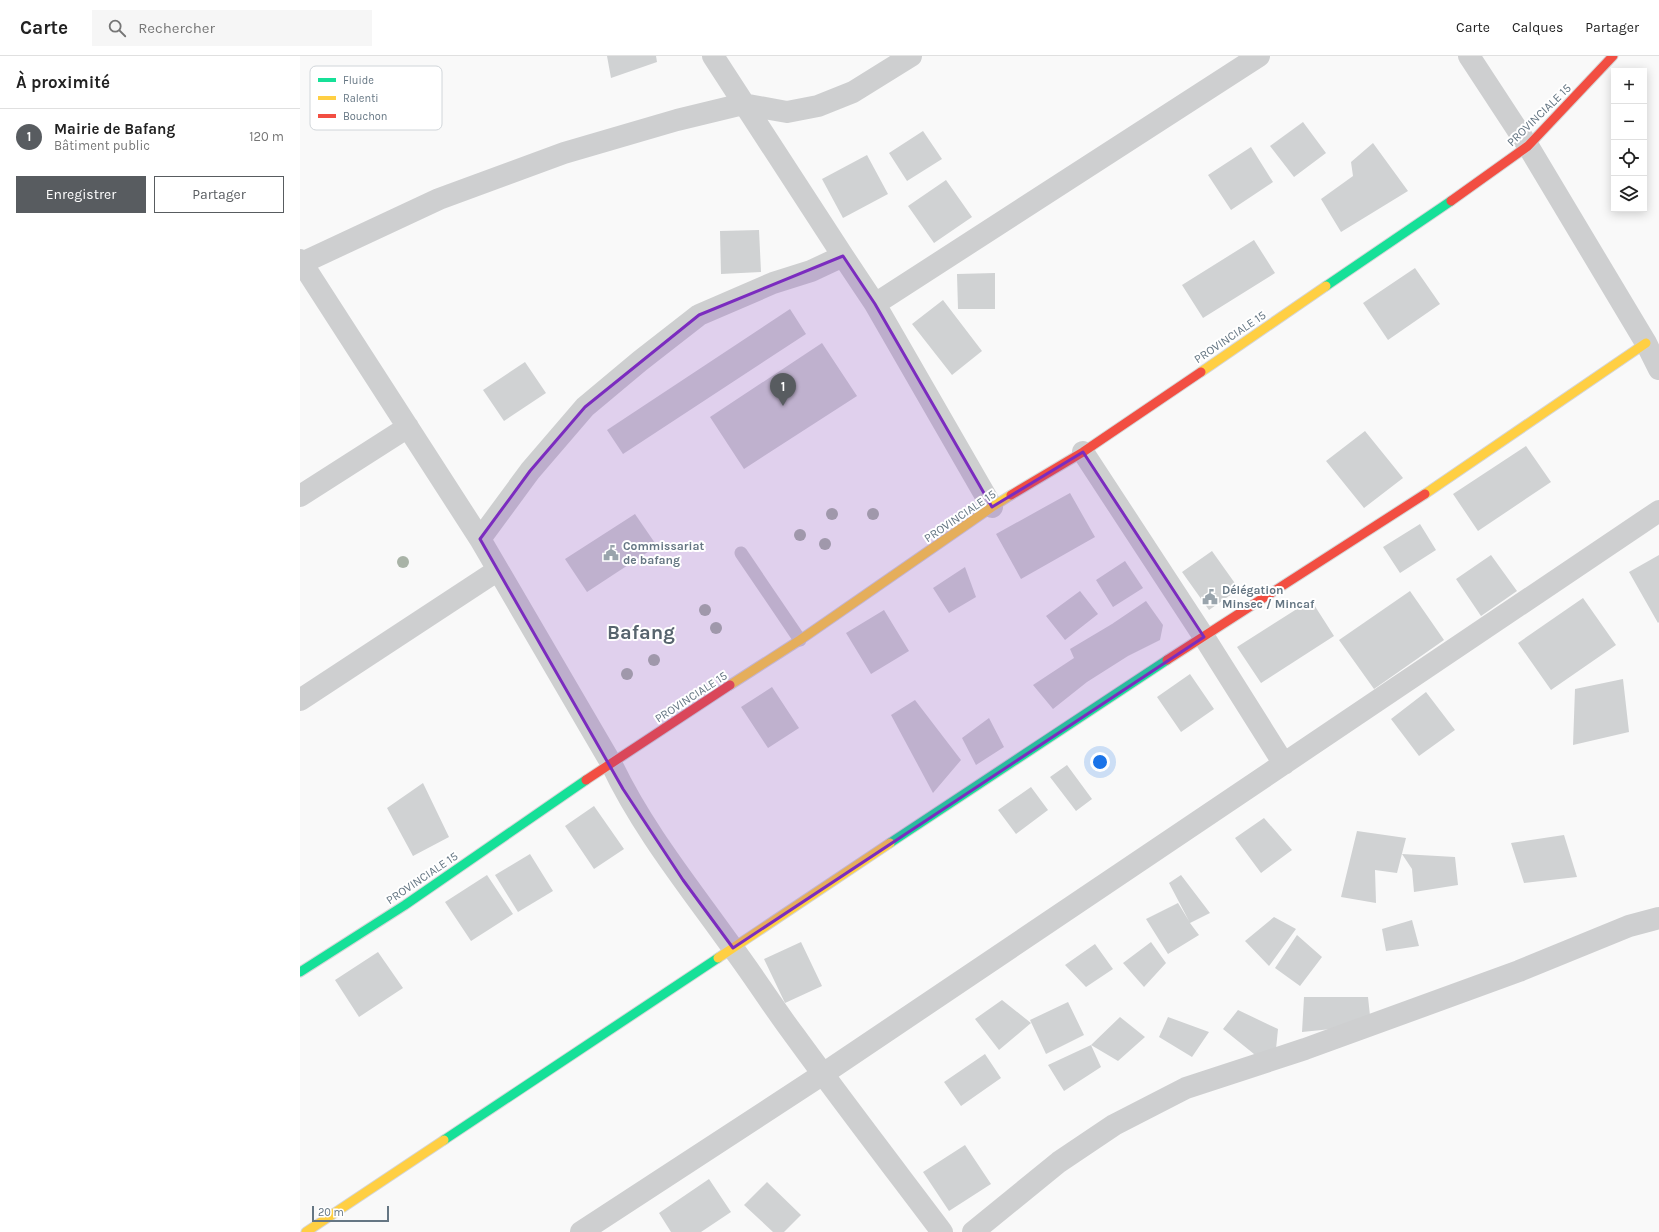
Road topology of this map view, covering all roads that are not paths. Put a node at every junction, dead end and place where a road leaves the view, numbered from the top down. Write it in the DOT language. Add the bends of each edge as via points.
graph roads {
  1 [pos="713,56"];
  2 [pos="911,56"];
  3 [pos="1259,56"];
  4 [pos="1469,56"];
  5 [pos="1613,56"];
  6 [pos="743,104"];
  7 [pos="1528,146"];
  8 [pos="843,256"];
  9 [pos="301,263"];
  10 [pos="875,304"];
  11 [pos="1646,344"];
  12 [pos="1659,370"];
  13 [pos="408,427"];
  14 [pos="1083,452"];
  15 [pos="300,496"];
  16 [pos="992,507"];
  17 [pos="1659,511"];
  18 [pos="480,539"];
  19 [pos="741,553"];
  20 [pos="498,570"];
  21 [pos="1204,637"];
  22 [pos="800,640"];
  23 [pos="300,700"];
  24 [pos="611,763"];
  25 [pos="1284,764"];
  26 [pos="1659,918"];
  27 [pos="733,948"];
  28 [pos="300,972"];
  29 [pos="823,1074"];
  30 [pos="306,1232"];
  31 [pos="581,1232"];
  32 [pos="942,1232"];
  33 [pos="973,1232"];
  1 -- 6 [label="street"];
  2 -- 6 [label="street" via="853,92 818,106 788,112"];
  3 -- 10 [label="street"];
  4 -- 7 [label="street"];
  5 -- 7 [label="street, PROVINCIALE 15"];
  6 -- 8 [label="street"];
  6 -- 9 [label="street" via="564,153 439,199"];
  7 -- 11 [label="street"];
  7 -- 14 [label="street, PROVINCIALE 15"];
  8 -- 10 [label="street"];
  8 -- 18 [label="street" via="699,315 585,407 530,471"];
  9 -- 13 [label="street"];
  10 -- 16 [label="street"];
  11 -- 12 [label="street"];
  11 -- 21 [label="street" via="1423,496"];
  13 -- 15 [label="street"];
  13 -- 18 [label="street"];
  14 -- 16 [label="street, PROVINCIALE 15"];
  14 -- 21 [label="street"];
  16 -- 22 [label="street, PROVINCIALE 15"];
  17 -- 25 [label="street"];
  18 -- 20 [label="street"];
  19 -- 22 [label="lane"];
  20 -- 23 [label="street"];
  20 -- 24 [label="street"];
  21 -- 25 [label="street"];
  21 -- 27 [label="street" via="1086,712"];
  22 -- 24 [label="street, PROVINCIALE 15"];
  24 -- 27 [label="street" via="637,812"];
  24 -- 28 [label="street, PROVINCIALE 15" via="405,905"];
  25 -- 29 [label="street"];
  26 -- 33 [label="street" via="1629,926 1519,972 1305,1049 1186,1088 1114,1125 1059,1162"];
  27 -- 29 [label="street"];
  27 -- 30 [label="street"];
  29 -- 31 [label="street"];
  29 -- 32 [label="street"];
}
